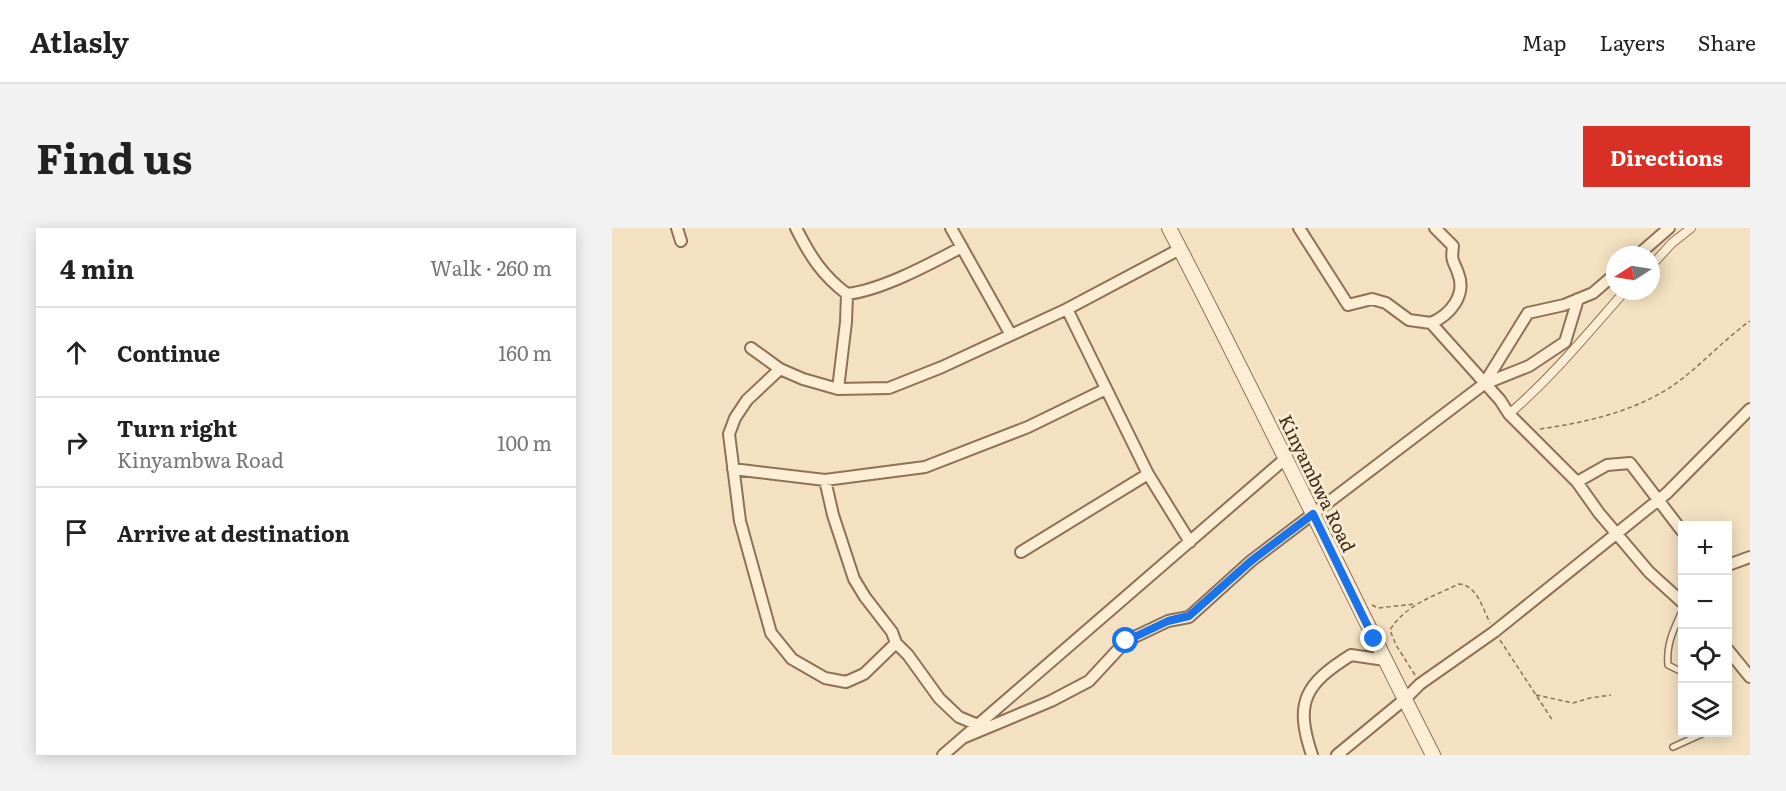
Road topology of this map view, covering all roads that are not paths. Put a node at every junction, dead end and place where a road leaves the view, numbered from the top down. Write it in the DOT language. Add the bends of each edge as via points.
graph roads {
  1 [pos="677,228"];
  2 [pos="796,228"];
  3 [pos="951,228"];
  4 [pos="1169,228"];
  5 [pos="1299,228"];
  6 [pos="1435,228"];
  7 [pos="1669,228"];
  8 [pos="1691,228"];
  9 [pos="681,241"];
  10 [pos="1648,246"];
  11 [pos="962,247"];
  12 [pos="1180,249"];
  13 [pos="1660,256"];
  14 [pos="1606,282"];
  15 [pos="847,294"];
  16 [pos="1578,299"];
  17 [pos="1617,300"];
  18 [pos="1067,309"];
  19 [pos="1431,323"];
  20 [pos="1011,335"];
  21 [pos="751,348"];
  22 [pos="780,369"];
  23 [pos="1485,384"];
  24 [pos="838,389"];
  25 [pos="1106,389"];
  26 [pos="1750,409"];
  27 [pos="1509,414"];
  28 [pos="1286,458"];
  29 [pos="733,469"];
  30 [pos="1148,474"];
  31 [pos="825,480"];
  32 [pos="1577,482"];
  33 [pos="1658,499"];
  34 [pos="1313,514"];
  35 [pos="1678,525"];
  36 [pos="1617,533"];
  37 [pos="1190,542"];
  38 [pos="1021,552"];
  39 [pos="1750,557"];
  40 [pos="1732,564"];
  41 [pos="1678,598"];
  42 [pos="1678,621"];
  43 [pos="896,643"];
  44 [pos="1732,655"];
  45 [pos="1385,660"];
  46 [pos="1678,670"];
  47 [pos="1750,677"];
  48 [pos="1405,699"];
  49 [pos="978,725"];
  50 [pos="965,737"];
  51 [pos="1694,737"];
  52 [pos="1673,747"];
  53 [pos="943,755"];
  54 [pos="1311,755"];
  55 [pos="1337,755"];
  56 [pos="1433,755"];
  1 -- 9 [label="street"];
  2 -- 15 [label="street" via="829,281"];
  3 -- 11 [label="street"];
  4 -- 12 [label="street, Kinyambwa Road"];
  5 -- 19 [label="street" via="1348,305 1372,299 1386,303 1410,320"];
  6 -- 19 [label="street" via="1453,246 1451,261 1459,275 1459,297 1443,318"];
  7 -- 10 [label="street"];
  8 -- 13 [label="street"];
  11 -- 15 [label="street" via="887,282"];
  11 -- 20 [label="street"];
  12 -- 18 [label="street"];
  12 -- 28 [label="street, Kinyambwa Road"];
  14 -- 16 [label="street"];
  15 -- 24 [label="street"];
  16 -- 23 [label="street" via="1528,313"];
  16 -- 23 [label="street" via="1565,342 1529,366"];
  17 -- 27 [label="street" via="1560,367"];
  18 -- 20 [label="street"];
  18 -- 25 [label="street"];
  19 -- 23 [label="street"];
  20 -- 24 [label="street" via="889,388"];
  21 -- 22 [label="street"];
  22 -- 24 [label="street"];
  22 -- 29 [label="street" via="747,400 735,418 729,434"];
  23 -- 27 [label="street"];
  23 -- 34 [label="street"];
  25 -- 30 [label="street"];
  25 -- 31 [label="street" via="1028,427 925,467"];
  26 -- 33 [label="street"];
  27 -- 32 [label="street"];
  28 -- 34 [label="street, Kinyambwa Road"];
  28 -- 37 [label="street"];
  29 -- 31 [label="street"];
  29 -- 43 [label="street" via="740,521 771,633 792,659 825,678 846,682 864,674"];
  30 -- 37 [label="street"];
  30 -- 38 [label="street"];
  31 -- 43 [label="street" via="832,515 854,579"];
  32 -- 33 [label="street" via="1607,465 1629,463"];
  32 -- 36 [label="street"];
  33 -- 35 [label="street"];
  33 -- 36 [label="street"];
  34 -- 45 [label="street, Kinyambwa Road"];
  34 -- 50 [label="street" via="1251,561 1189,616 1168,621 1126,641 1089,681"];
  36 -- 41 [label="street" via="1649,572"];
  36 -- 48 [label="street"];
  37 -- 49 [label="street"];
  39 -- 40 [label="street"];
  42 -- 46 [label="lane" via="1667,653 1668,665"];
  43 -- 49 [label="street" via="939,698 959,717"];
  44 -- 47 [label="street"];
  45 -- 48 [label="street, Kinyambwa Road"];
  45 -- 54 [label="street" via="1351,655 1316,682 1305,697 1303,715"];
  48 -- 55 [label="street"];
  48 -- 56 [label="street, Kinyambwa Road"];
  49 -- 50 [label="street"];
  50 -- 53 [label="street"];
  51 -- 52 [label="lane"];
}
